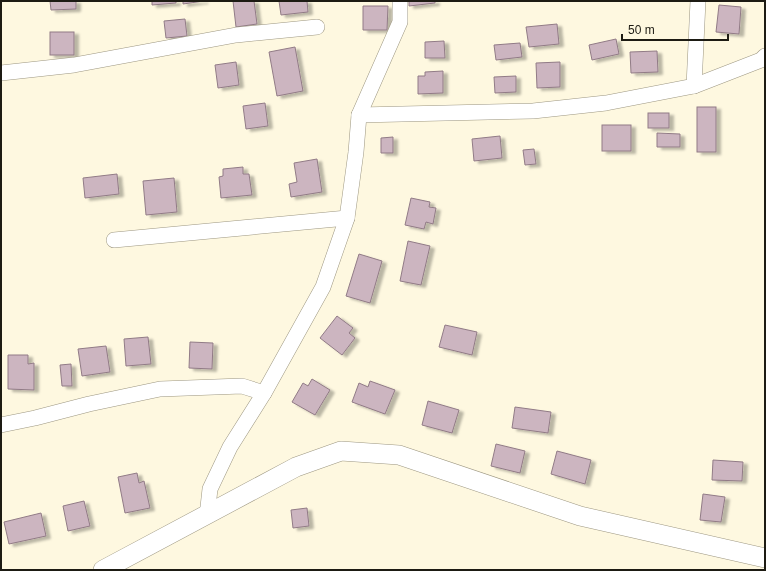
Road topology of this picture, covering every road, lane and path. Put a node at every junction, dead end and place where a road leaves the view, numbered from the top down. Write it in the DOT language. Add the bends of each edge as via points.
graph roads {
  1 [pos="400,1"];
  2 [pos="698,1"];
  3 [pos="317,27"];
  4 [pos="765,56"];
  5 [pos="1,73"];
  6 [pos="694,86"];
  7 [pos="359,116"];
  8 [pos="347,218"];
  9 [pos="114,240"];
  10 [pos="264,393"];
  11 [pos="1,425"];
  12 [pos="207,516"];
  13 [pos="765,558"];
  14 [pos="103,570"];
  1 -- 7 [label="street" via="400,22"];
  2 -- 6 [label="street"];
  3 -- 5 [label="street" via="236,35 74,65"];
  4 -- 6 [label="street" via="761,60"];
  6 -- 7 [label="street" via="606,103 533,111"];
  7 -- 8 [label="street"];
  8 -- 9 [label="street"];
  8 -- 10 [label="street" via="323,287"];
  10 -- 11 [label="street" via="242,386 160,389"];
  10 -- 12 [label="street" via="230,447 210,489"];
  12 -- 13 [label="street" via="296,467 341,451 399,455 580,516"];
  12 -- 14 [label="street"];
}
